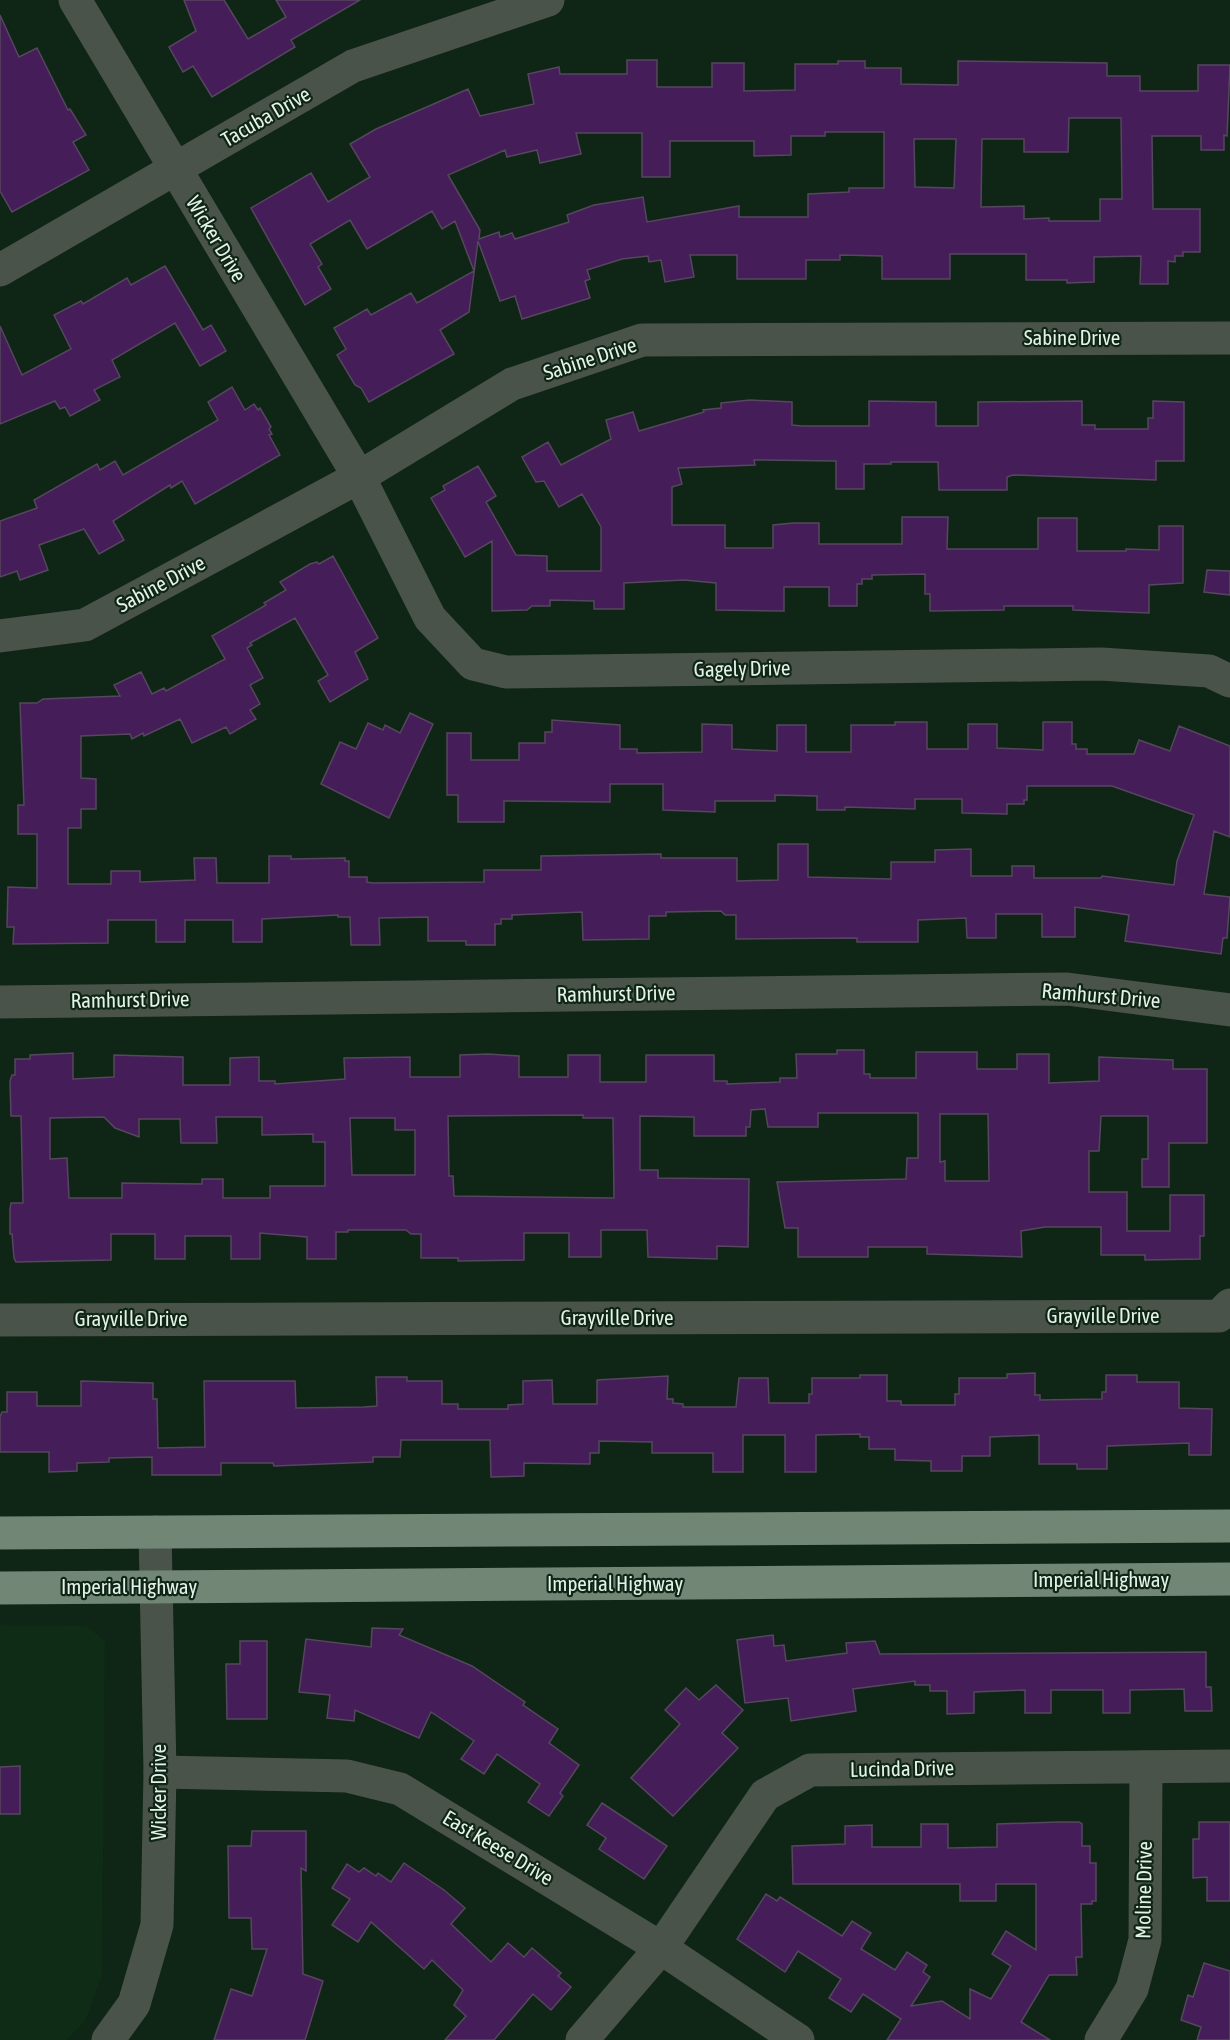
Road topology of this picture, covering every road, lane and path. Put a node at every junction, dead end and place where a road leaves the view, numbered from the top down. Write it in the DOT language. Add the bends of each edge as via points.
graph roads {
  1 [pos="75,0"];
  2 [pos="548,0"];
  3 [pos="175,170"];
  4 [pos="0,270"];
  5 [pos="1230,338"];
  6 [pos="359,477"];
  7 [pos="0,636"];
  8 [pos="1230,681"];
  9 [pos="0,1002"];
  10 [pos="1230,1010"];
  11 [pos="1230,1305"];
  12 [pos="0,1320"];
  13 [pos="1230,1526"];
  14 [pos="155,1532"];
  15 [pos="0,1533"];
  16 [pos="1230,1579"];
  17 [pos="156,1587"];
  18 [pos="0,1588"];
  19 [pos="1230,1766"];
  20 [pos="1146,1767"];
  21 [pos="160,1772"];
  22 [pos="661,1948"];
  23 [pos="108,2040"];
  24 [pos="582,2040"];
  25 [pos="798,2040"];
  26 [pos="1101,2040"];
  1 -- 3 [label="street, Wicker Drive"];
  2 -- 3 [label="street, Tacuba Drive" via="353,66"];
  3 -- 4 [label="street, Tacuba Drive"];
  3 -- 6 [label="street, Wicker Drive"];
  5 -- 6 [label="street, Sabine Drive" via="642,340 512,384"];
  6 -- 7 [label="street, Sabine Drive" via="85,625"];
  6 -- 8 [label="street, Gagely Drive" via="430,618 473,664 506,672 1101,664 1209,671"];
  9 -- 10 [label="street, Ramhurst Drive" via="1067,989"];
  11 -- 12 [label="street, Grayville Drive" via="1219,1316"];
  13 -- 14 [label="main road"];
  14 -- 15 [label="main road"];
  14 -- 17 [label="street, Wicker Drive"];
  16 -- 17 [label="main road, Imperial Highway"];
  17 -- 18 [label="main road, Imperial Highway"];
  17 -- 21 [label="street, Wicker Drive"];
  19 -- 20 [label="street, Lucinda Drive"];
  20 -- 22 [label="street, Lucinda Drive" via="810,1770 765,1795"];
  20 -- 26 [label="street, Moline Drive" via="1145,1940 1132,1989"];
  21 -- 22 [label="street, East Keese Drive" via="347,1776 400,1789"];
  21 -- 23 [label="street, Wicker Drive" via="156,1925 134,2004"];
  22 -- 24 [label="street, Lucinda Drive"];
  22 -- 25 [label="street, East Keese Drive"];
}
